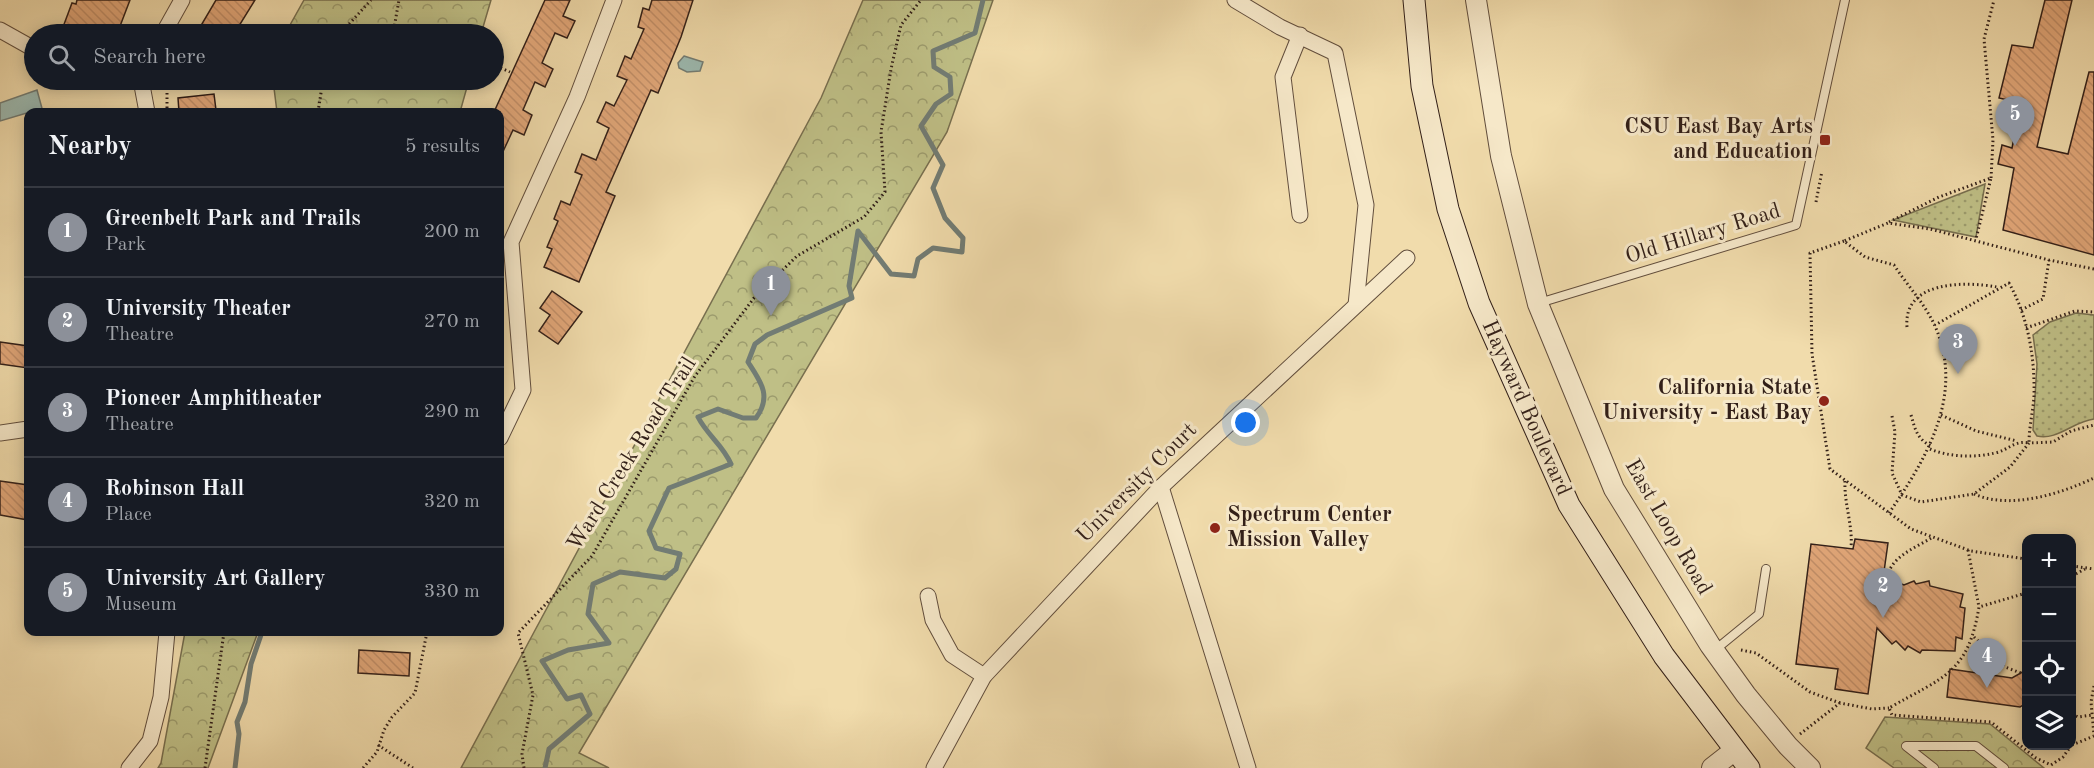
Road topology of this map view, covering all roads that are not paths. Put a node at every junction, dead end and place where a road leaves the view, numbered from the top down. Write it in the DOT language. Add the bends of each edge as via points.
graph roads {
  1 [pos="182,0"];
  2 [pos="614,0"];
  3 [pos="1235,0"];
  4 [pos="1414,0"];
  5 [pos="1476,0"];
  6 [pos="1845,0"];
  7 [pos="169,24"];
  8 [pos="0,30"];
  9 [pos="1300,35"];
  10 [pos="24,43"];
  11 [pos="143,90"];
  12 [pos="146,108"];
  13 [pos="1300,215"];
  14 [pos="1407,258"];
  15 [pos="1538,304"];
  16 [pos="1356,305"];
  17 [pos="24,430"];
  18 [pos="504,430"];
  19 [pos="0,433"];
  20 [pos="1161,487"];
  21 [pos="1766,569"];
  22 [pos="928,596"];
  23 [pos="167,636"];
  24 [pos="1714,651"];
  25 [pos="984,676"];
  26 [pos="1735,750"];
  27 [pos="129,768"];
  28 [pos="934,768"];
  29 [pos="1248,768"];
  30 [pos="1712,768"];
  31 [pos="1749,768"];
  32 [pos="1810,768"];
  33 [pos="1934,768"];
  34 [pos="2004,768"];
  1 -- 7 [label="street"];
  2 -- 18 [label="street" via="577,97 511,242 523,390"];
  3 -- 9 [label="street"];
  4 -- 26 [label="main road, Hayward Boulevard" via="1422,86 1448,209 1479,303 1569,505 1664,656"];
  5 -- 15 [label="street, East Loop Road" via="1501,156"];
  6 -- 15 [label="lane, Old Hillary Road" via="1796,225"];
  8 -- 10 [label="street"];
  9 -- 13 [label="street" via="1283,76"];
  9 -- 16 [label="street" via="1335,53 1366,205"];
  11 -- 12 [label="street"];
  14 -- 16 [label="street, University Court"];
  15 -- 24 [label="street, East Loop Road" via="1614,489"];
  16 -- 20 [label="street, University Court"];
  17 -- 19 [label="street"];
  20 -- 25 [label="street, University Court"];
  20 -- 29 [label="street"];
  21 -- 24 [label="lane" via="1759,614"];
  22 -- 25 [label="street" via="933,620 952,655"];
  23 -- 27 [label="street" via="162,696 150,741"];
  24 -- 32 [label="street, East Loop Road" via="1746,695"];
  25 -- 28 [label="street, University Court"];
  26 -- 30 [label="street"];
  26 -- 31 [label="main road, Hayward Boulevard"];
  33 -- 34 [label="lane" via="1906,746 1976,746"];
}
